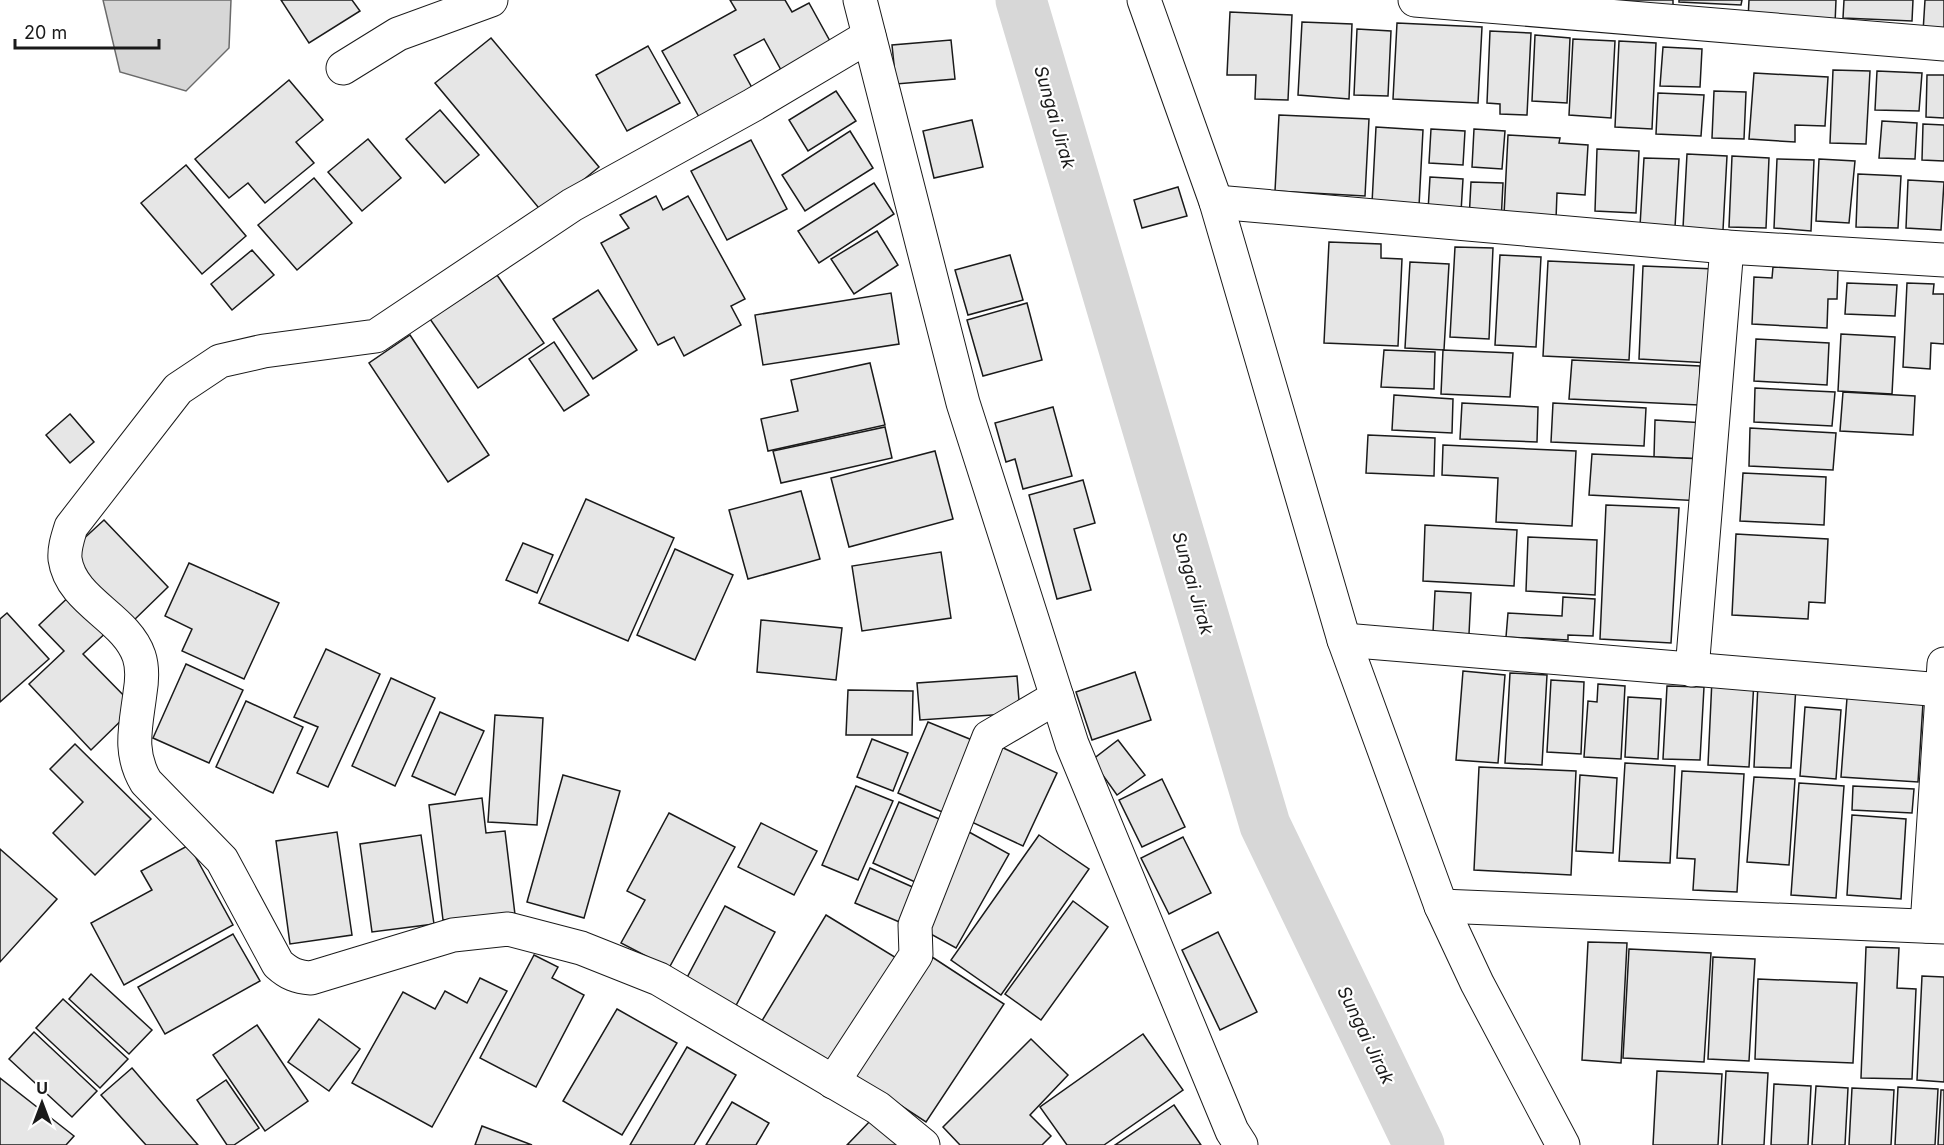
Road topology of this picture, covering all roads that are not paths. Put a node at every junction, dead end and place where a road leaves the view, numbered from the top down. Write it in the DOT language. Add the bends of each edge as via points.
graph roads {
  1 [pos="491,0"];
  2 [pos="860,0"];
  3 [pos="1144,0"];
  4 [pos="1415,0"];
  5 [pos="869,36"];
  6 [pos="1944,44"];
  7 [pos="343,68"];
  8 [pos="1216,202"];
  9 [pos="1727,247"];
  10 [pos="1944,260"];
  11 [pos="1344,640"];
  12 [pos="1692,670"];
  13 [pos="1943,677"];
  14 [pos="1057,697"];
  15 [pos="1441,906"];
  16 [pos="1936,926"];
  17 [pos="833,1082"];
  18 [pos="923,1145"];
  19 [pos="1240,1145"];
  20 [pos="1563,1145"];
  1 -- 7 [label="street" via="398,34"];
  2 -- 5 [label="street"];
  3 -- 8 [label="street"];
  4 -- 6 [label="street"];
  5 -- 14 [label="street" via="963,403"];
  5 -- 17 [label="street" via="572,205 376,336 220,361 178,389 70,527 65,549 67,568 79,588 130,639 140,657 142,676 134,746 137,767 146,782 222,860 278,964 287,973 311,978 453,935 508,929 581,948 659,979"];
  8 -- 9 [label="street"];
  8 -- 11 [label="street"];
  9 -- 10 [label="street"];
  9 -- 12 [label="street"];
  11 -- 12 [label="street"];
  11 -- 15 [label="street"];
  12 -- 13 [label="street"];
  13 -- 16 [label="street"];
  14 -- 17 [label="street" via="989,737 915,925 916,954"];
  14 -- 19 [label="street" via="1072,744"];
  15 -- 16 [label="street"];
  15 -- 20 [label="street"];
  17 -- 18 [label="street" via="878,1108"];
}
